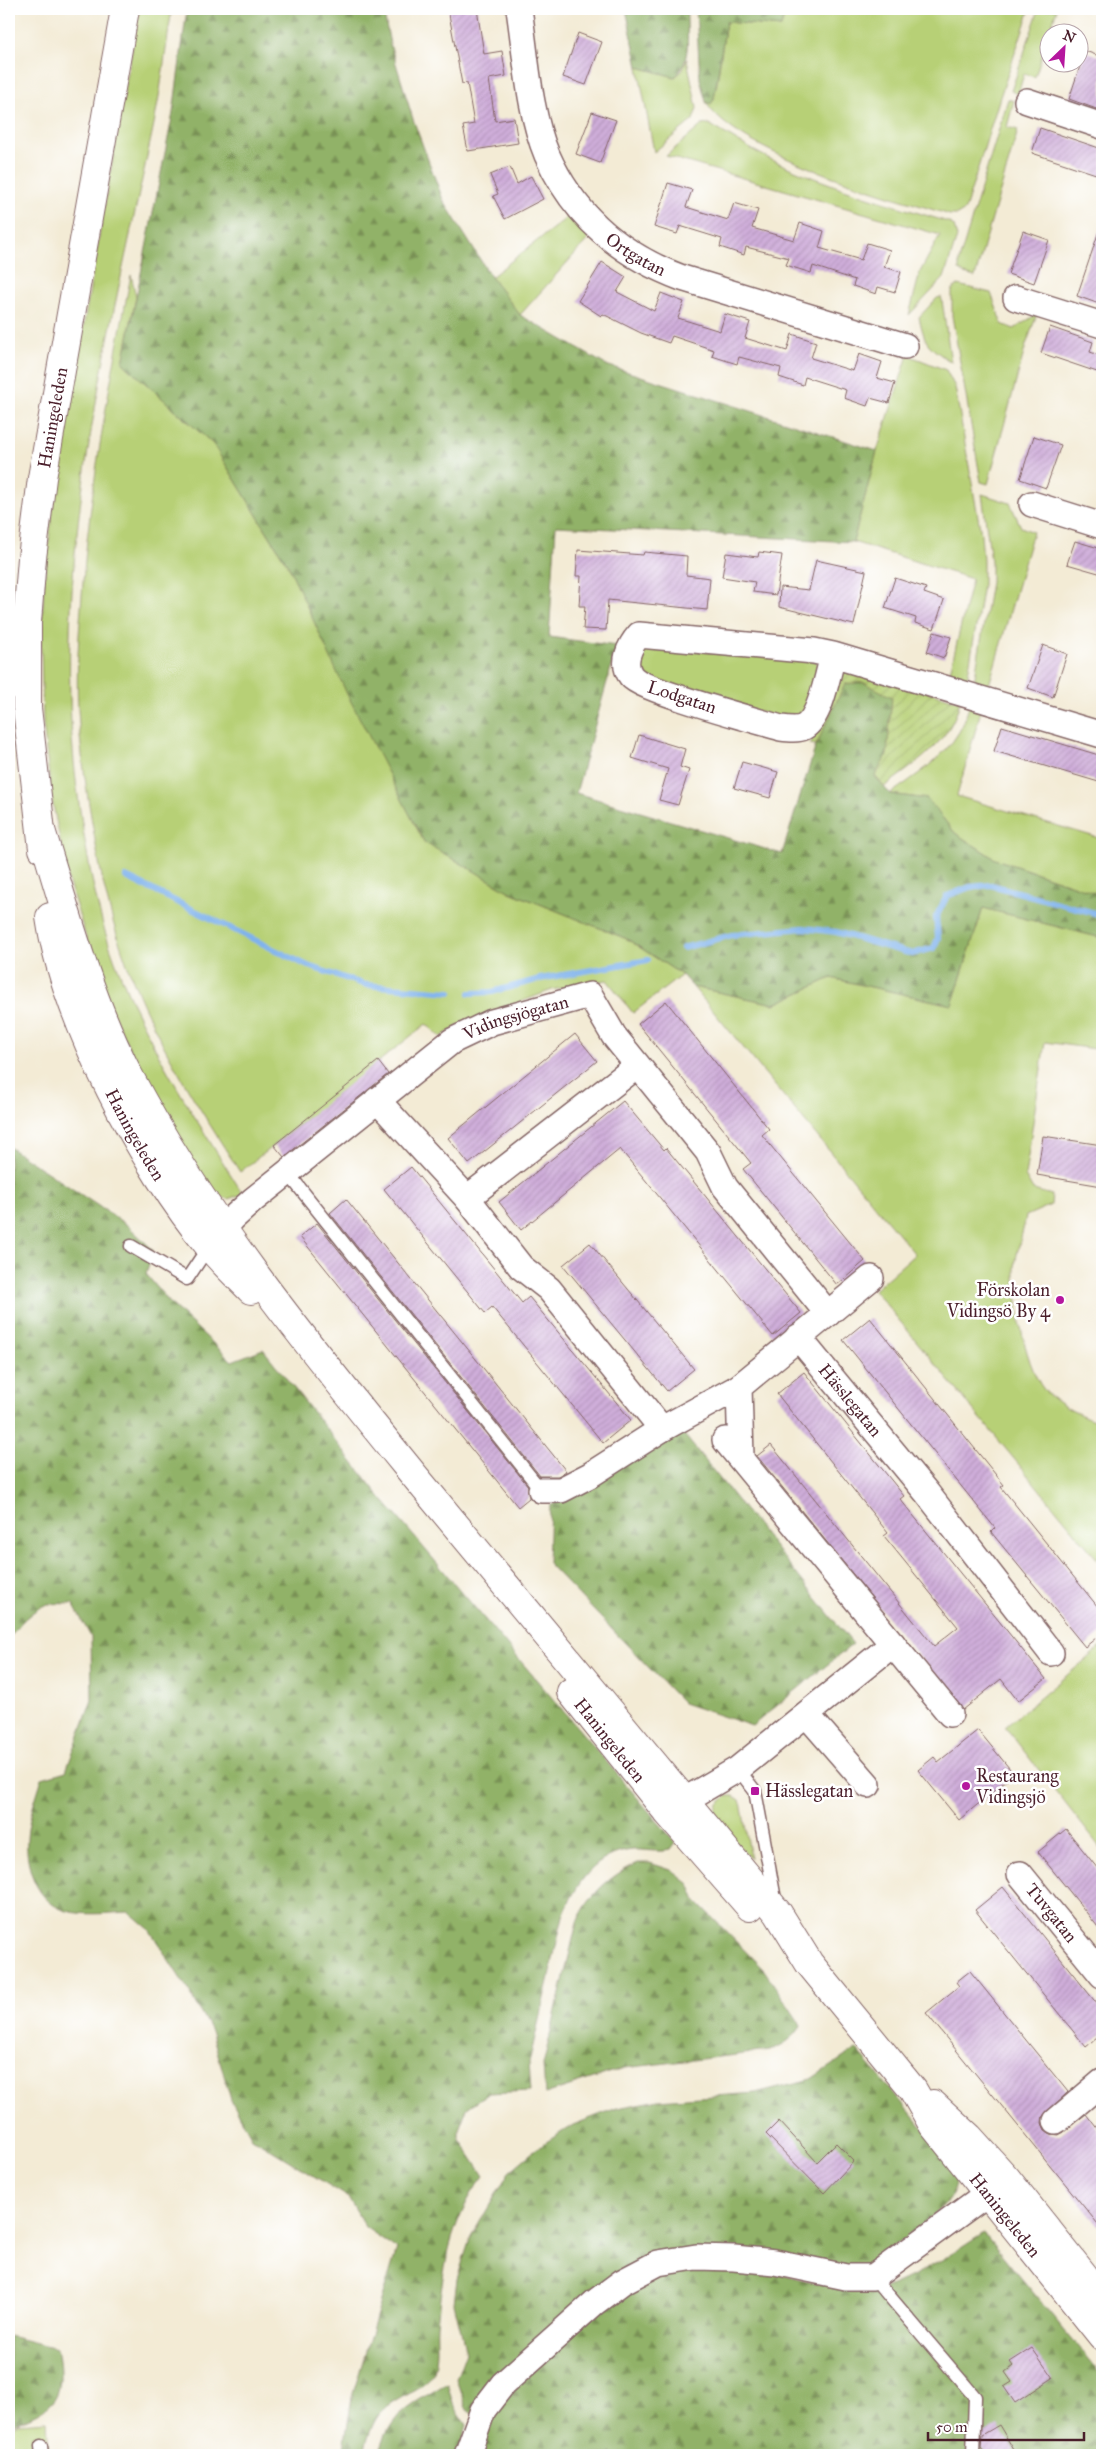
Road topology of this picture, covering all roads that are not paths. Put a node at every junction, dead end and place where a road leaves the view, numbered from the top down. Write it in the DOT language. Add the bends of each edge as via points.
graph roads {
  1 [pos="125,9"];
  2 [pos="519,9"];
  3 [pos="1027,101"];
  4 [pos="1102,126"];
  5 [pos="1016,298"];
  6 [pos="1102,325"];
  7 [pos="905,346"];
  8 [pos="1032,504"];
  9 [pos="1102,526"];
  10 [pos="833,655"];
  11 [pos="1102,735"];
  12 [pos="637,1066"];
  13 [pos="377,1100"];
  14 [pos="287,1172"];
  15 [pos="467,1198"];
  16 [pos="216,1238"];
  17 [pos="131,1246"];
  18 [pos="871,1278"];
  19 [pos="828,1314"];
  20 [pos="798,1337"];
  21 [pos="739,1387"];
  22 [pos="662,1429"];
  23 [pos="541,1490"];
  24 [pos="893,1644"];
  25 [pos="1051,1653"];
  26 [pos="950,1714"];
  27 [pos="806,1715"];
  28 [pos="738,1769"];
  29 [pos="868,1785"];
  30 [pos="676,1806"];
  31 [pos="1020,1874"];
  32 [pos="778,1913"];
  33 [pos="810,1963"];
  34 [pos="1102,1975"];
  35 [pos="1102,2082"];
  36 [pos="1056,2121"];
  37 [pos="998,2186"];
  38 [pos="874,2277"];
  39 [pos="1102,2298"];
  40 [pos="1102,2336"];
  41 [pos="467,2455"];
  42 [pos="973,2455"];
  1 -- 16 [label="main road, Haningeleden" via="42,478 27,622 27,708 42,830 75,941 127,1071 185,1173"];
  2 -- 7 [label="street, Ortgatan" via="533,102 547,154 565,189 590,221 619,246 652,267"];
  3 -- 4 [label="street"];
  5 -- 6 [label="street"];
  8 -- 9 [label="street"];
  10 -- 10 [label="street, Lodgatan" via="785,647 639,634 629,650 627,670 631,678 652,688 794,729 804,727 812,720"];
  10 -- 11 [label="street, Lodgatan"];
  12 -- 13 [label="street, Vidingsjögatan" via="614,1036 590,995 492,1022 452,1041"];
  12 -- 15 [label="street"];
  12 -- 19 [label="street, Vidingsjögatan" via="708,1152 725,1186"];
  13 -- 14 [label="street, Vidingsjögatan"];
  13 -- 15 [label="street"];
  14 -- 16 [label="street, Vidingsjögatan" via="252,1200"];
  14 -- 23 [label="lane"];
  15 -- 22 [label="street" via="521,1267 543,1283"];
  16 -- 17 [label="lane" via="187,1279"];
  16 -- 30 [label="main road, Haningeleden" via="434,1499 516,1621"];
  18 -- 19 [label="street"];
  19 -- 20 [label="street"];
  20 -- 21 [label="street"];
  20 -- 25 [label="street, Hässlegatan" via="927,1494"];
  21 -- 22 [label="street"];
  21 -- 24 [label="street" via="733,1449"];
  22 -- 23 [label="street" via="561,1490"];
  24 -- 26 [label="street"];
  24 -- 27 [label="street"];
  27 -- 28 [label="street"];
  27 -- 29 [label="street"];
  28 -- 30 [label="street"];
  28 -- 32 [label="lane" via="754,1791"];
  30 -- 32 [label="main road, Haningeleden"];
  30 -- 33 [label="main road, Haningeleden" via="765,1925"];
  31 -- 34 [label="street, Tuvgatan"];
  32 -- 33 [label="main road, Haningeleden"];
  33 -- 37 [label="main road, Haningeleden" via="913,2090 943,2111"];
  35 -- 36 [label="street"];
  37 -- 38 [label="street"];
  37 -- 39 [label="main road, Haningeleden"];
  37 -- 40 [label="main road, Haningeleden"];
  38 -- 41 [label="street" via="846,2277 775,2262 734,2258 696,2257 658,2263 622,2282 594,2303 504,2384 483,2410"];
  38 -- 42 [label="lane" via="975,2397"];
}
